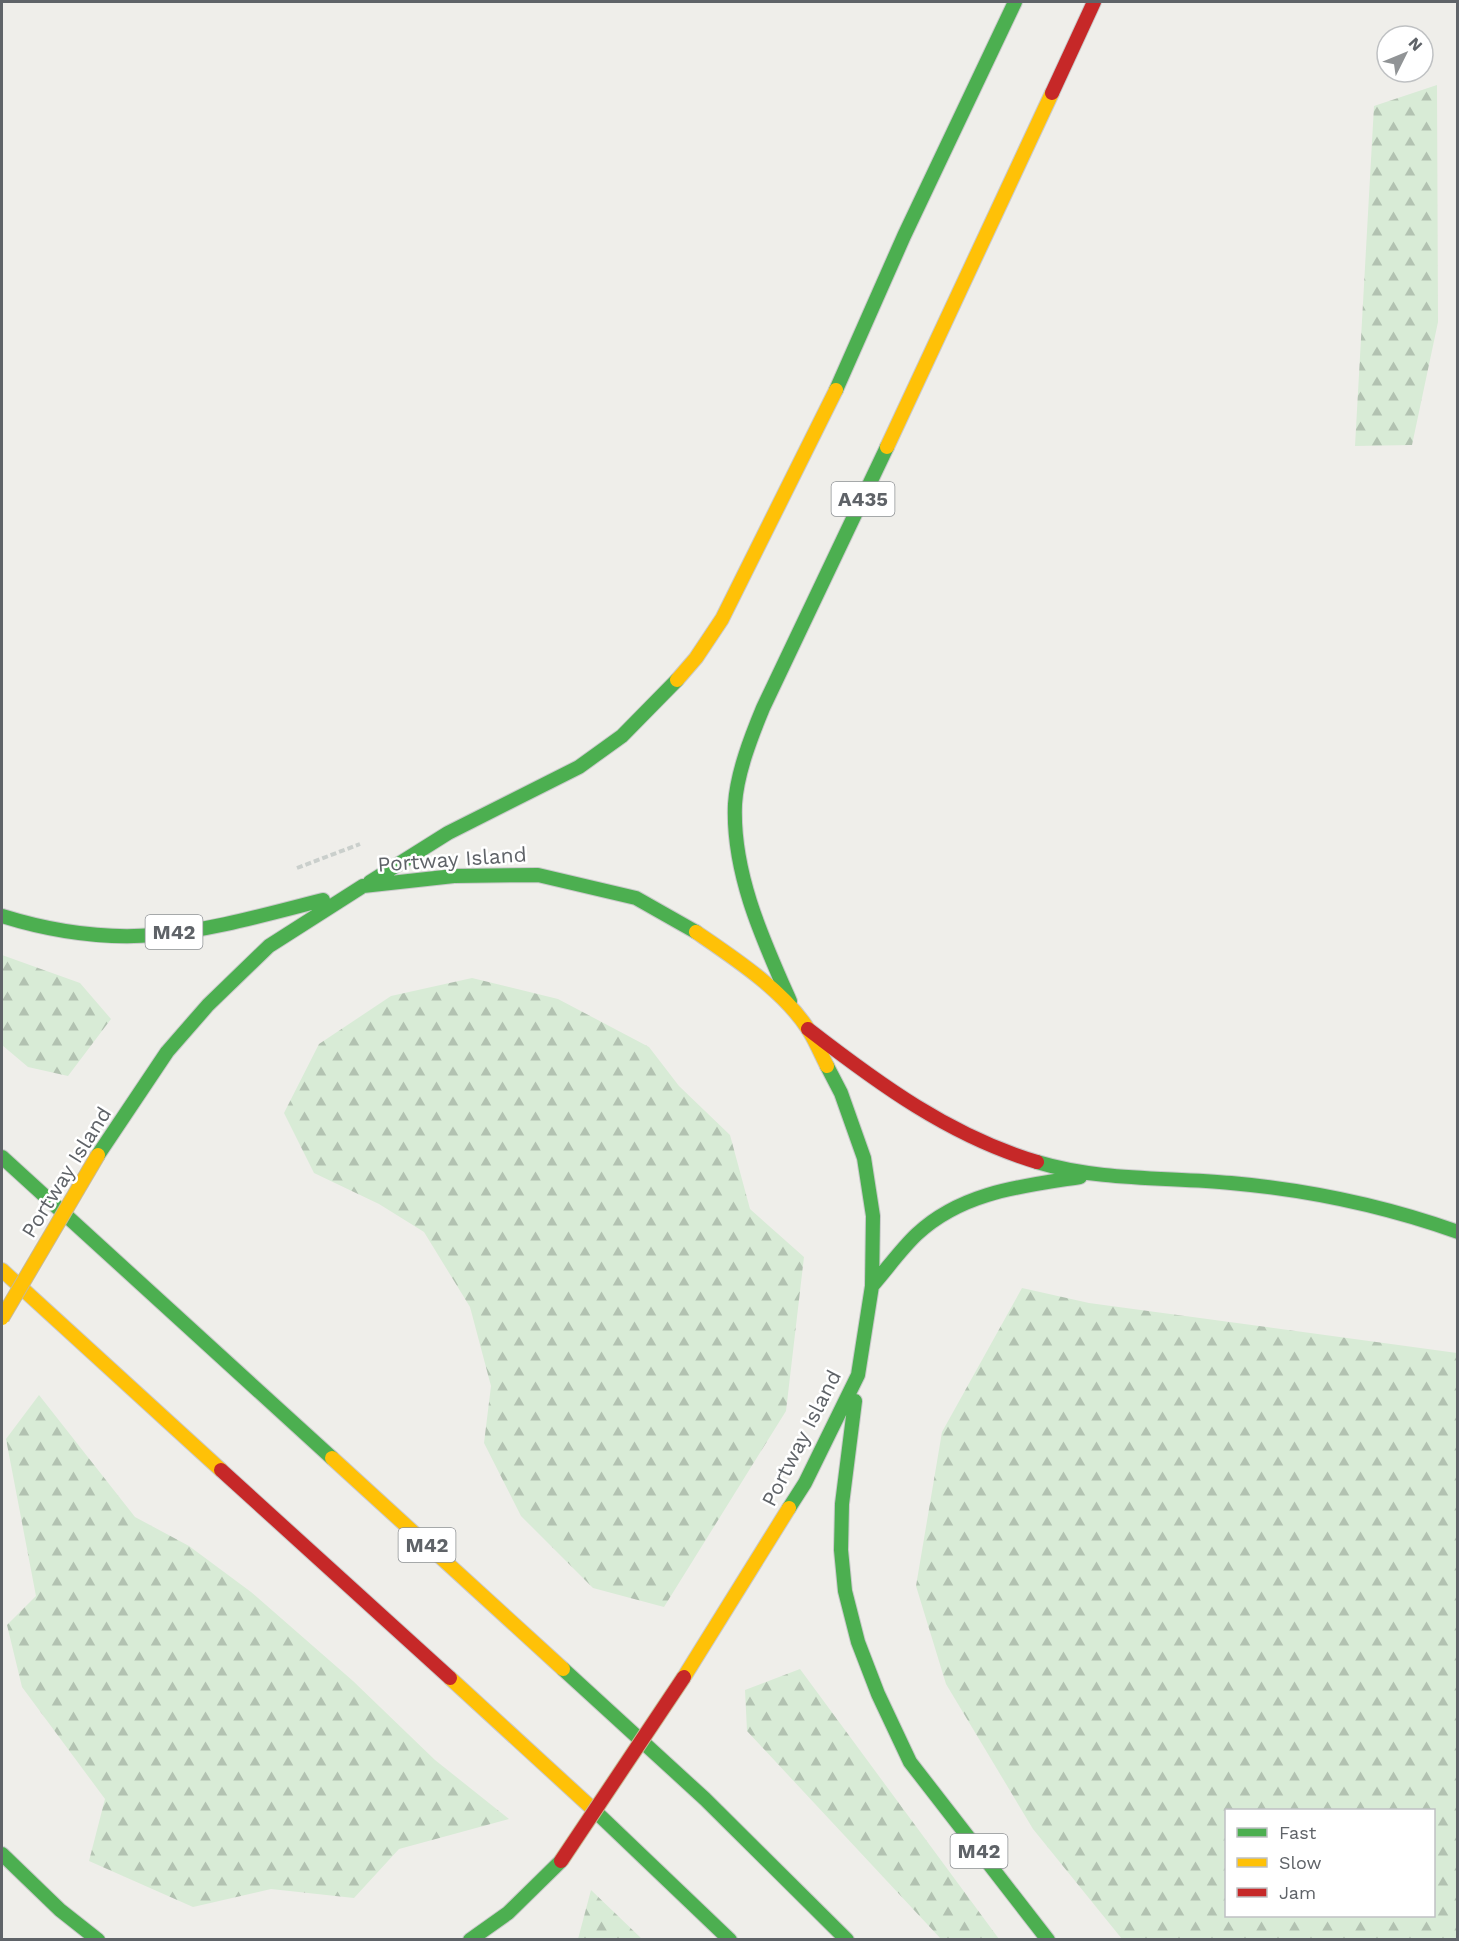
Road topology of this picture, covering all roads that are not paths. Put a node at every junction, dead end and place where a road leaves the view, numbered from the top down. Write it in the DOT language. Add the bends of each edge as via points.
graph roads {
  1 [pos="1016,2"];
  2 [pos="1094,2"];
  3 [pos="363,886"];
  4 [pos="345,895"];
  5 [pos="2,916"];
  6 [pos="794,1011"];
  7 [pos="808,1029"];
  8 [pos="2,1157"];
  9 [pos="1094,1175"];
  10 [pos="1458,1232"];
  11 [pos="2,1270"];
  12 [pos="872,1286"];
  13 [pos="2,1318"];
  14 [pos="858,1376"];
  15 [pos="2,1854"];
  16 [pos="98,1940"];
  17 [pos="470,1940"];
  18 [pos="730,1940"];
  19 [pos="847,1940"];
  20 [pos="1048,1940"];
  1 -- 3 [label="main road" via="904,236 827,409 722,618 696,658 622,735 579,767 448,833"];
  2 -- 6 [label="main road, A435" via="764,702 747,751 735,803 740,868 762,939"];
  3 -- 4 [label="main road, Portway Island"];
  3 -- 6 [label="main road, Portway Island" via="454,876 538,875 636,898 683,923 731,956"];
  4 -- 5 [label="main road, M42" via="222,925 138,938 79,934"];
  4 -- 13 [label="main road, Portway Island, bridge" via="269,946 208,1005 167,1052 98,1155"];
  6 -- 7 [label="main road, Portway Island"];
  7 -- 9 [label="main road" via="882,1086 940,1124 1017,1156"];
  7 -- 12 [label="main road, Portway Island" via="841,1093 864,1158 873,1216"];
  8 -- 19 [label="main road, M42" via="705,1799"];
  9 -- 10 [label="main road" via="1232,1183 1308,1194 1384,1209"];
  9 -- 12 [label="main road" via="1006,1189 962,1203 919,1232"];
  11 -- 18 [label="main road" via="624,1838"];
  12 -- 14 [label="main road, Portway Island"];
  14 -- 17 [label="main road, Portway Island, bridge" via="805,1483 684,1677 561,1861 508,1913"];
  14 -- 20 [label="main road, M42" via="842,1504 841,1550 845,1591 858,1642 910,1762"];
  15 -- 16 [label="main road" via="60,1910"];
}
